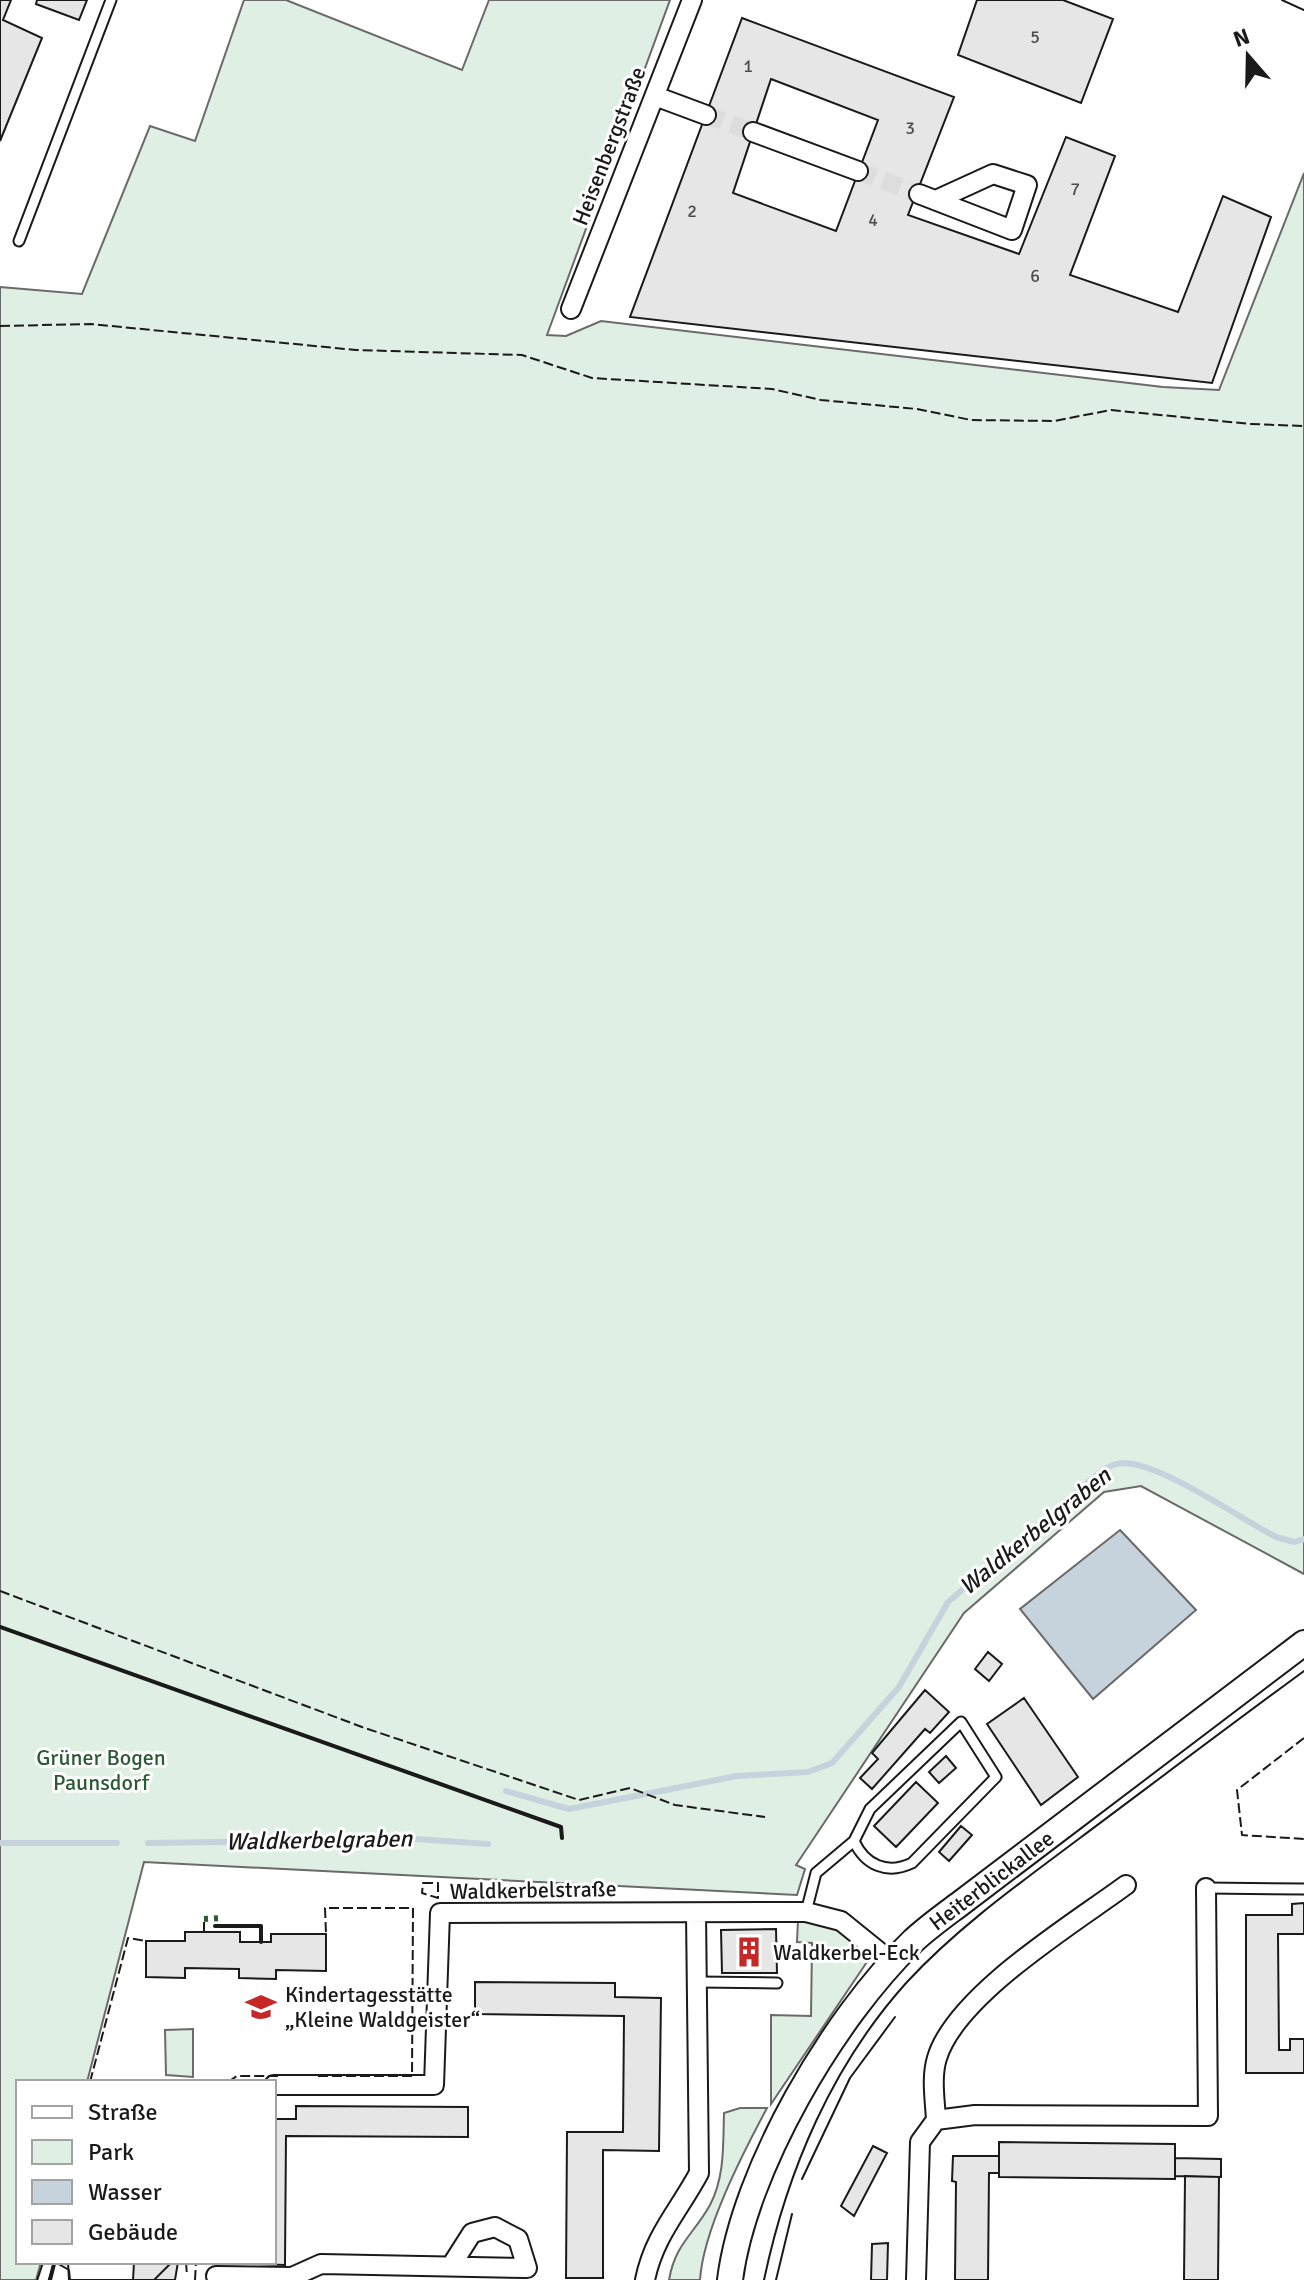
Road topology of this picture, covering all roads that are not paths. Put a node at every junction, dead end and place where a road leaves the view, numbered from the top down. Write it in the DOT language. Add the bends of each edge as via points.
graph roads {
  1 [pos="111,0"];
  2 [pos="692,0"];
  3 [pos="655,96"];
  4 [pos="706,115"];
  5 [pos="753,132"];
  6 [pos="858,171"];
  7 [pos="927,197"];
  8 [pos="19,241"];
  9 [pos="571,309"];
  10 [pos="1304,1643"];
  11 [pos="854,1841"];
  12 [pos="1126,1885"];
  13 [pos="1206,1888"];
  14 [pos="1304,1889"];
  15 [pos="806,1912"];
  16 [pos="696,1913"];
  17 [pos="893,1963"];
  18 [pos="699,1982"];
  19 [pos="777,1983"];
  20 [pos="276,2085"];
  21 [pos="936,2120"];
  22 [pos="451,2266"];
  23 [pos="217,2273"];
  24 [pos="645,2280"];
  25 [pos="730,2280"];
  26 [pos="916,2280"];
  1 -- 8 [label="lane"];
  2 -- 3 [label="street, Heisenbergstraße"];
  3 -- 4 [label="street"];
  3 -- 9 [label="street, Heisenbergstraße"];
  5 -- 6 [label="street"];
  7 -- 7 [label="street" via="1012,230 1027,185 993,174"];
  10 -- 17 [label="main road, Heiterblickallee" via="949,1912"];
  11 -- 11 [label="lane" via="870,1809 961,1722 996,1777 899,1870 883,1869 862,1857"];
  11 -- 15 [label="lane" via="816,1873"];
  12 -- 21 [label="street" via="1019,1964 959,2021 937,2060"];
  13 -- 14 [label="lane"];
  13 -- 21 [label="street" via="1208,2116 975,2115"];
  15 -- 16 [label="street, Waldkerbelstraße"];
  15 -- 17 [label="street, Waldkerbelstraße" via="841,1921"];
  16 -- 18 [label="street"];
  16 -- 20 [label="street, Waldkerbelstraße" via="440,1913 434,2085"];
  17 -- 25 [label="main road, Heiterblickallee" via="833,2043 767,2157 746,2211"];
  18 -- 19 [label="lane"];
  18 -- 24 [label="street" via="699,2173 655,2240"];
  21 -- 26 [label="street" via="920,2142"];
  22 -- 23 [label="street" via="321,2264 292,2277"];
}
